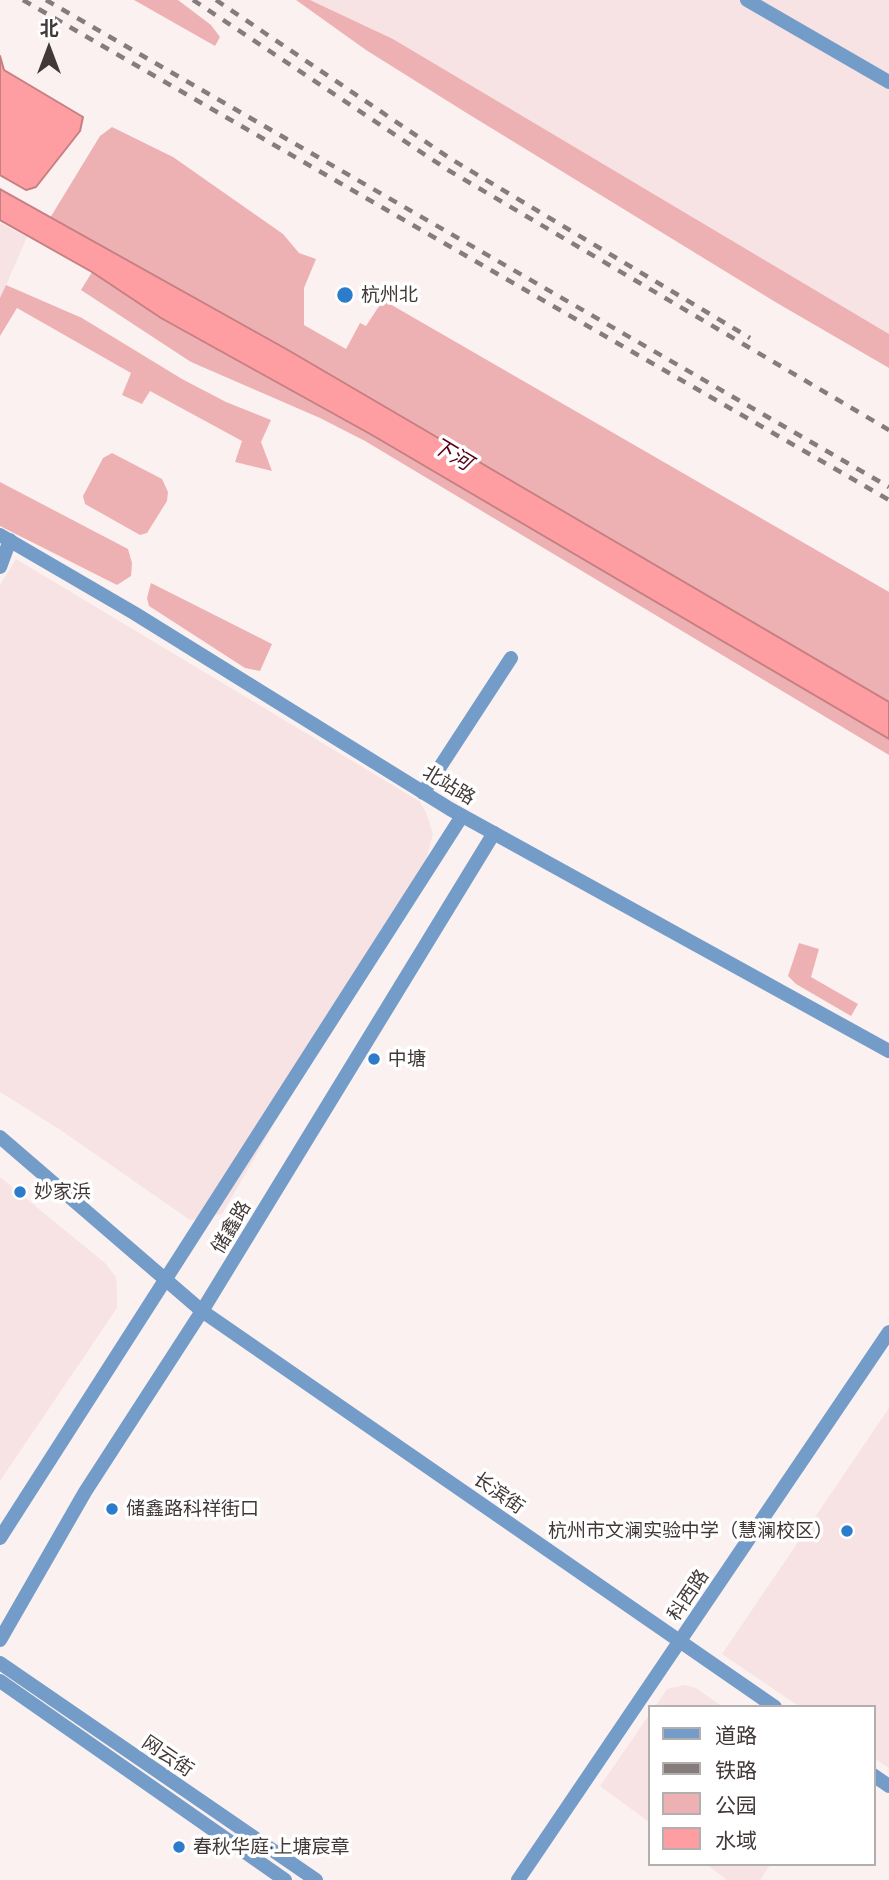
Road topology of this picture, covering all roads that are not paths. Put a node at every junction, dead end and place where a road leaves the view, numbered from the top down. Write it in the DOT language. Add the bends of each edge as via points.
graph roads {
  1 [pos="747,0"];
  2 [pos="889,82"];
  3 [pos="5,537"];
  4 [pos="0,568"];
  5 [pos="511,658"];
  6 [pos="424,793"];
  7 [pos="462,816"];
  8 [pos="494,833"];
  9 [pos="889,1051"];
  10 [pos="0,1137"];
  11 [pos="164,1280"];
  12 [pos="202,1311"];
  13 [pos="889,1332"];
  14 [pos="0,1538"];
  15 [pos="0,1640"];
  16 [pos="680,1642"];
  17 [pos="0,1663"];
  18 [pos="0,1681"];
  19 [pos="772,1705"];
  20 [pos="285,1880"];
  21 [pos="316,1880"];
  22 [pos="518,1880"];
  1 -- 2 [label="street"];
  3 -- 4 [label="street"];
  3 -- 6 [label="street, 北站路"];
  5 -- 6 [label="street"];
  6 -- 7 [label="street, 北站路"];
  7 -- 8 [label="street, 北站路"];
  7 -- 11 [label="street, 储鑫路"];
  8 -- 9 [label="street, 北站路"];
  8 -- 12 [label="street, 储鑫路"];
  10 -- 11 [label="street, 长滨街"];
  11 -- 12 [label="street, 长滨街"];
  11 -- 14 [label="street, 储鑫路"];
  12 -- 15 [label="street, 储鑫路" via="85,1492"];
  12 -- 16 [label="street, 长滨街"];
  13 -- 16 [label="street, 科西路"];
  16 -- 19 [label="street, 长滨街"];
  16 -- 22 [label="street, 科西路"];
  17 -- 21 [label="street, 网云街"];
  18 -- 20 [label="street, 网云街"];
}
